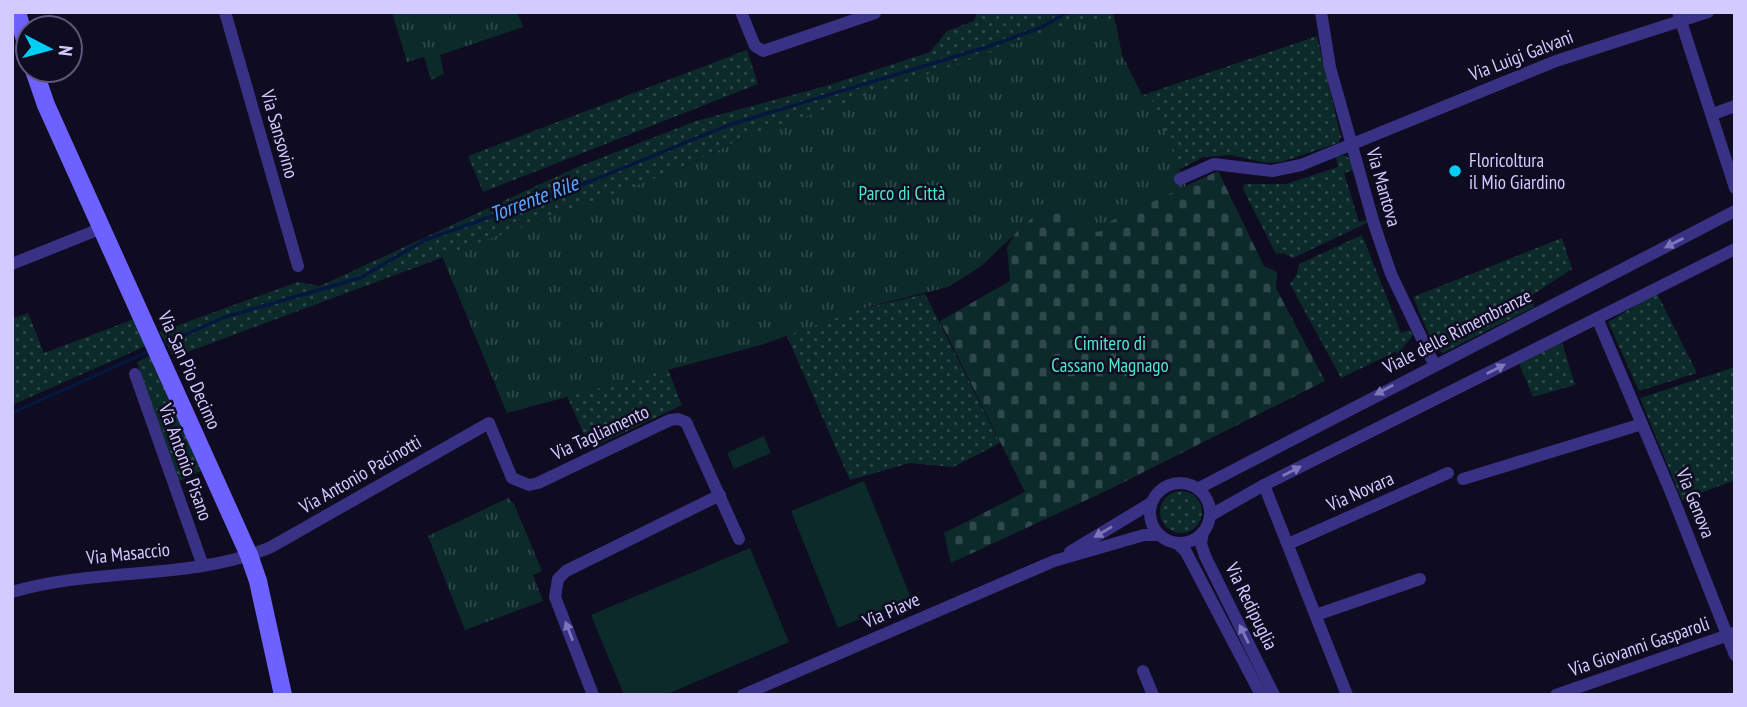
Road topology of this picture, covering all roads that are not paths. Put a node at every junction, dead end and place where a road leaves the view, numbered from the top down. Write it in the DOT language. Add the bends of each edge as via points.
graph roads {
  1 [pos="225,12"];
  2 [pos="741,12"];
  3 [pos="1321,12"];
  4 [pos="1708,12"];
  5 [pos="875,13"];
  6 [pos="1679,17"];
  7 [pos="39,84"];
  8 [pos="1735,106"];
  9 [pos="1713,114"];
  10 [pos="1351,143"];
  11 [pos="1180,178"];
  12 [pos="1735,188"];
  13 [pos="1735,211"];
  14 [pos="102,228"];
  15 [pos="1735,249"];
  16 [pos="12,264"];
  17 [pos="298,267"];
  18 [pos="1597,318"];
  19 [pos="1434,364"];
  20 [pos="135,374"];
  21 [pos="489,423"];
  22 [pos="1642,424"];
  23 [pos="1448,473"];
  24 [pos="1464,479"];
  25 [pos="1264,485"];
  26 [pos="1199,488"];
  27 [pos="720,495"];
  28 [pos="1151,503"];
  29 [pos="1210,515"];
  30 [pos="1203,533"];
  31 [pos="1158,535"];
  32 [pos="739,539"];
  33 [pos="1177,543"];
  34 [pos="1288,544"];
  35 [pos="248,555"];
  36 [pos="1054,561"];
  37 [pos="202,564"];
  38 [pos="1420,579"];
  39 [pos="12,592"];
  40 [pos="1316,615"];
  41 [pos="1732,634"];
  42 [pos="1735,655"];
  43 [pos="1143,671"];
  44 [pos="283,695"];
  45 [pos="593,695"];
  46 [pos="743,695"];
  47 [pos="1153,695"];
  48 [pos="1261,695"];
  49 [pos="1274,695"];
  50 [pos="1348,695"];
  51 [pos="1556,695"];
  1 -- 17 [label="street, Via Sansovino"];
  2 -- 5 [label="street" via="755,46 763,51"];
  3 -- 10 [label="street, Via Mantova" via="1330,67"];
  4 -- 6 [label="street, Via Luigi Galvani"];
  6 -- 9 [label="street"];
  6 -- 10 [label="street, Via Luigi Galvani"];
  7 -- 14 [label="street, Via San Pio Decimo"];
  8 -- 9 [label="street"];
  9 -- 12 [label="street"];
  10 -- 11 [label="street" via="1280,170 1214,164"];
  10 -- 19 [label="street, Via Mantova" via="1391,274"];
  13 -- 19 [label="street, Viale delle Rimembranze, one-way"];
  14 -- 16 [label="street"];
  14 -- 35 [label="street, Via San Pio Decimo"];
  15 -- 18 [label="street"];
  18 -- 22 [label="street, Via Genova"];
  25 -- 18 [label="street, one-way"];
  19 -- 26 [label="street, Viale delle Rimembranze, one-way"];
  20 -- 37 [label="street, Via Antonio Pisano"];
  21 -- 27 [label="street, Via Tagliamento" via="512,478 529,485 678,419 692,429"];
  21 -- 35 [label="street, Via Antonio Pacinotti" via="271,547"];
  22 -- 24 [label="street"];
  22 -- 41 [label="street, Via Genova"];
  23 -- 34 [label="street, Via Novara"];
  25 -- 29 [label="street"];
  25 -- 34 [label="street"];
  26 -- 28 [label="street" via="1184,482 1168,484"];
  26 -- 29 [label="street" via="1208,500"];
  27 -- 32 [label="street, Via Tagliamento"];
  45 -- 27 [label="street, one-way" via="555,597 558,579"];
  28 -- 31 [label="street" via="1150,518"];
  28 -- 36 [label="street, Via Piave, one-way"];
  29 -- 30 [label="street"];
  30 -- 33 [label="street"];
  49 -- 30 [label="street, Via Redipuglia, one-way" via="1205,556"];
  31 -- 33 [label="street"];
  31 -- 36 [label="street, Via Piave"];
  33 -- 48 [label="street, Via Redipuglia" via="1186,552"];
  34 -- 40 [label="street"];
  35 -- 37 [label="street, Via Masaccio"];
  35 -- 44 [label="street, Via San Pio Decimo"];
  36 -- 46 [label="street, Via Piave"];
  37 -- 39 [label="street, Via Masaccio" via="45,582"];
  38 -- 40 [label="street"];
  40 -- 50 [label="street"];
  41 -- 42 [label="street, Via Genova"];
  41 -- 51 [label="street, Via Giovanni Gasparoli"];
  43 -- 47 [label="street"];
}
